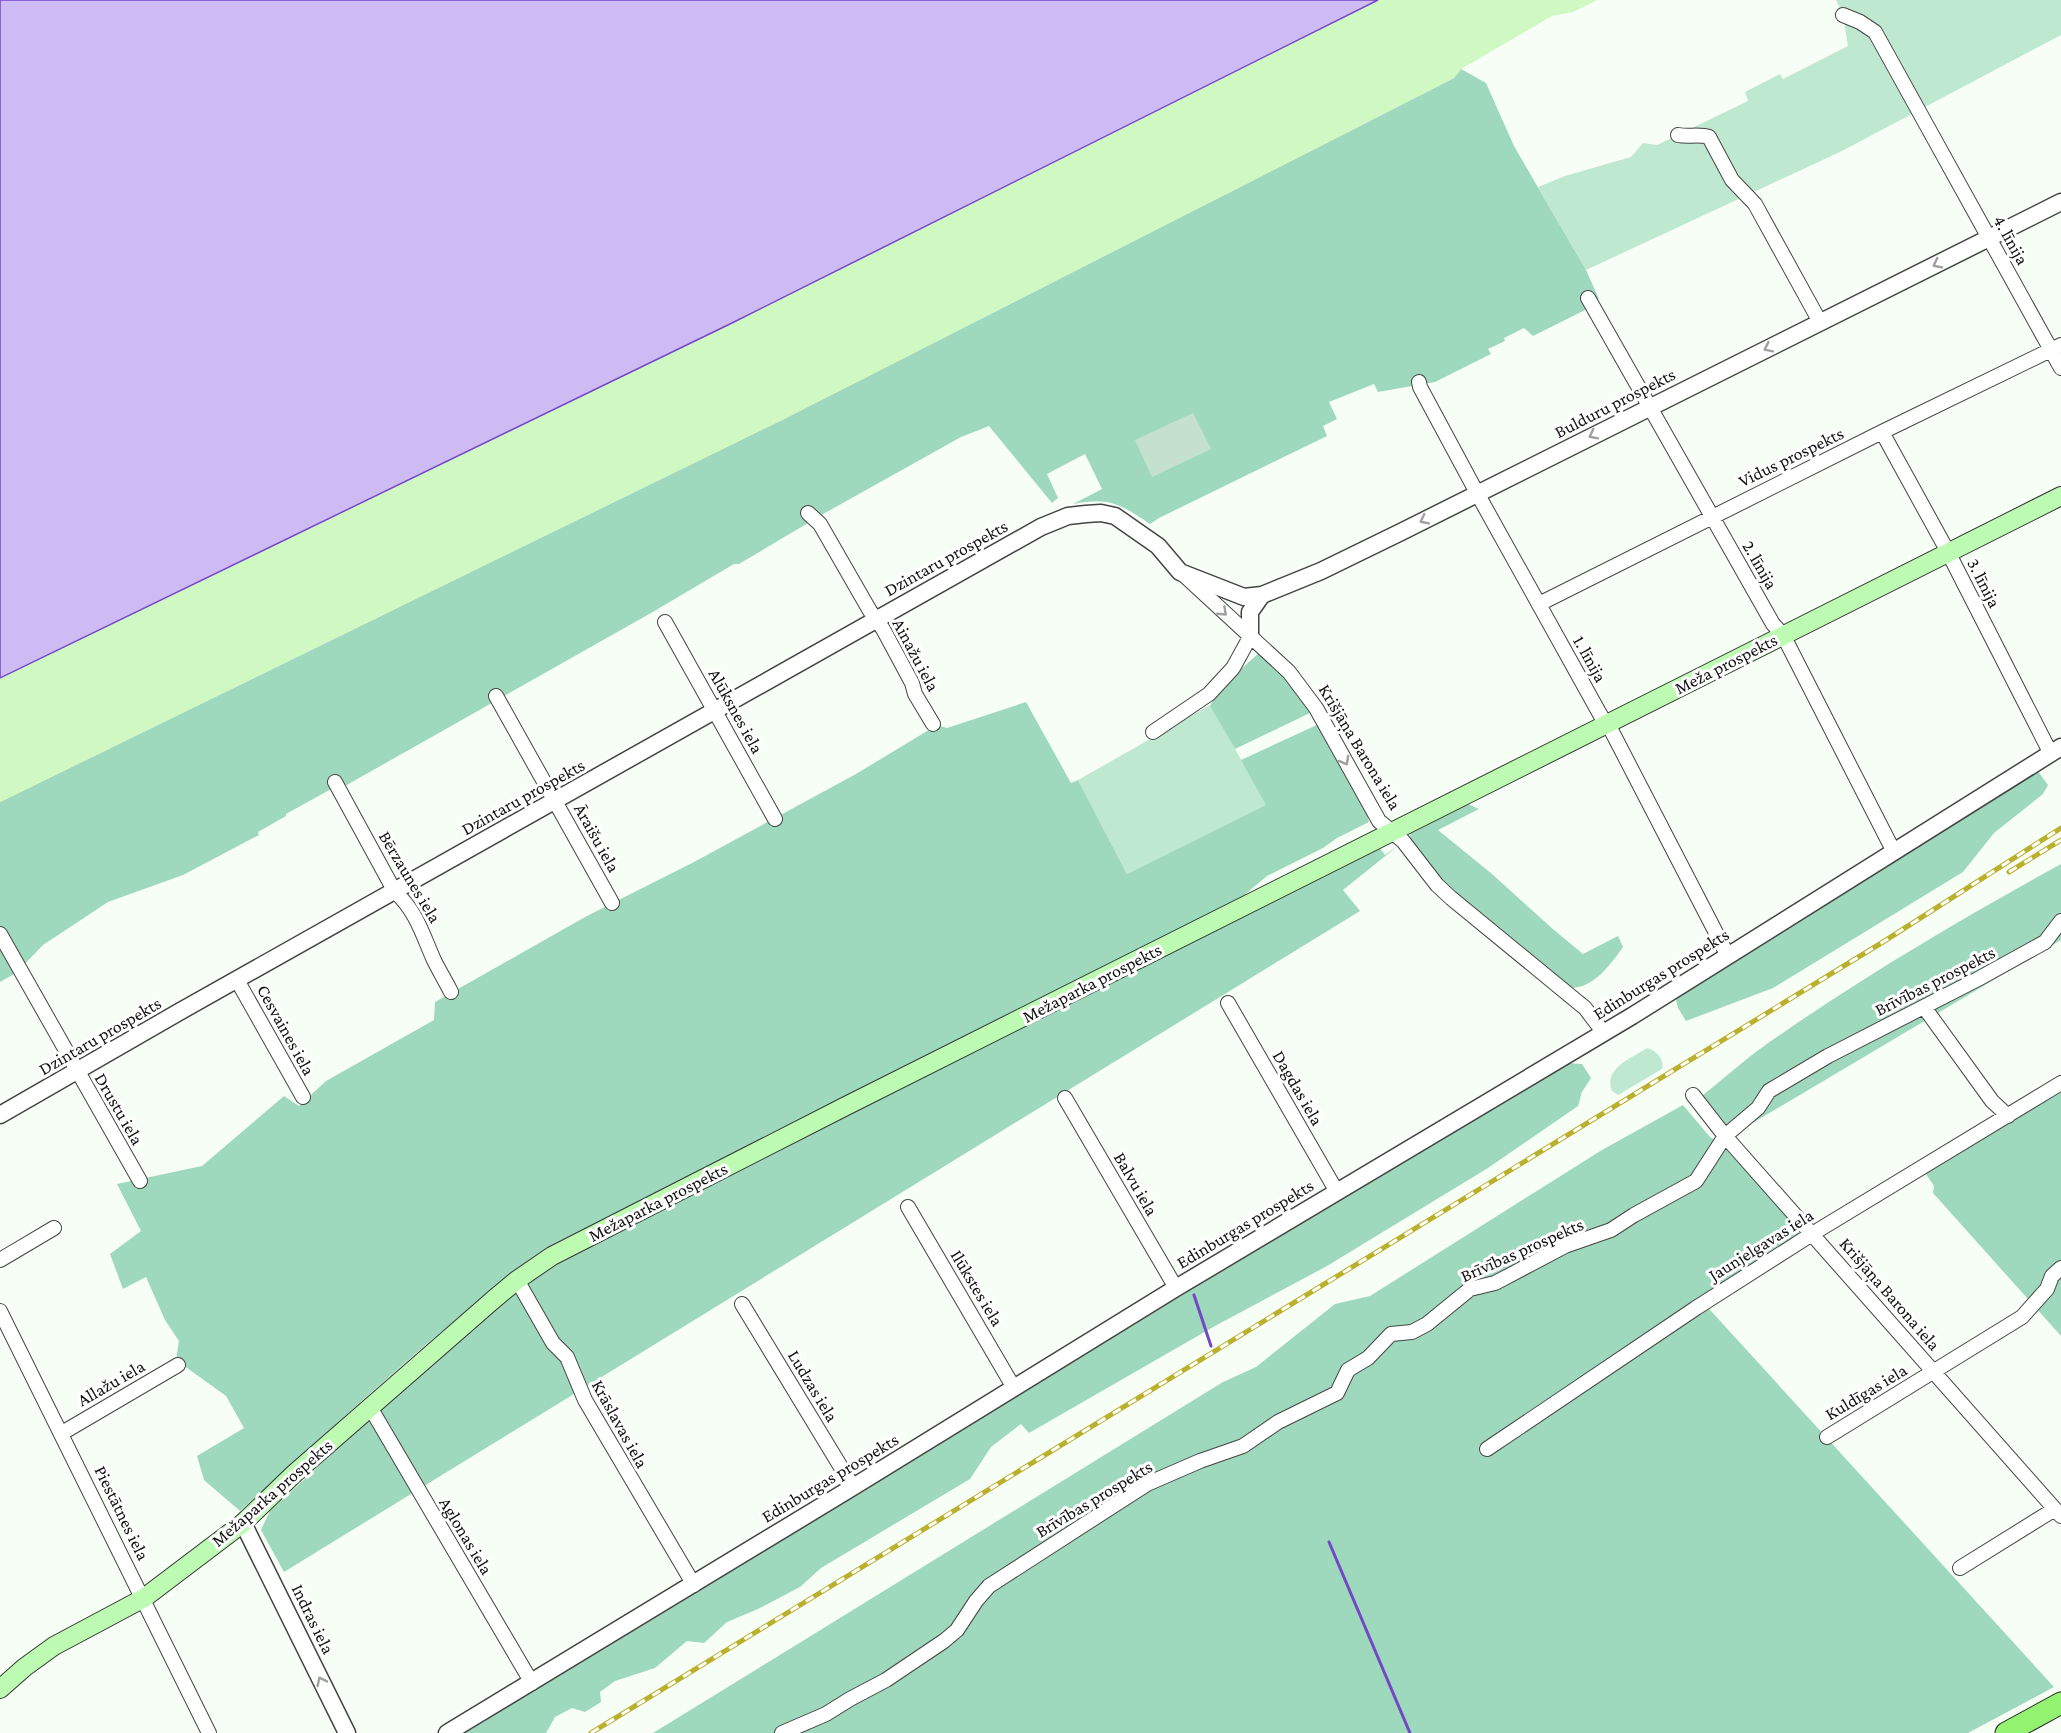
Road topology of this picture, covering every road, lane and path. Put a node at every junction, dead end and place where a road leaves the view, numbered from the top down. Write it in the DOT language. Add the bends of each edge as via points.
graph roads {
  1 [pos="1843,15"];
  2 [pos="1678,135"];
  3 [pos="2061,202"];
  4 [pos="1989,238"];
  5 [pos="1588,298"];
  6 [pos="1820,322"];
  7 [pos="2056,347"];
  8 [pos="2061,368"];
  9 [pos="1419,382"];
  10 [pos="1650,407"];
  11 [pos="1882,432"];
  12 [pos="1476,494"];
  13 [pos="2061,496"];
  14 [pos="808,513"];
  15 [pos="1068,516"];
  16 [pos="1712,516"];
  17 [pos="1948,552"];
  18 [pos="1180,572"];
  19 [pos="1262,595"];
  20 [pos="1539,604"];
  21 [pos="876,620"];
  22 [pos="665,622"];
  23 [pos="1783,635"];
  24 [pos="1250,637"];
  25 [pos="496,696"];
  26 [pos="716,711"];
  27 [pos="933,724"];
  28 [pos="1608,724"];
  29 [pos="1153,732"];
  30 [pos="2056,751"];
  31 [pos="335,782"];
  32 [pos="556,801"];
  33 [pos="775,819"];
  34 [pos="1392,832"];
  35 [pos="1894,852"];
  36 [pos="395,892"];
  37 [pos="612,903"];
  38 [pos="2061,921"];
  39 [pos="0,934"];
  40 [pos="1728,956"];
  41 [pos="237,980"];
  42 [pos="451,992"];
  43 [pos="1228,1003"];
  44 [pos="1924,1007"];
  45 [pos="1604,1033"];
  46 [pos="77,1071"];
  47 [pos="2061,1083"];
  48 [pos="1693,1095"];
  49 [pos="303,1097"];
  50 [pos="1065,1098"];
  51 [pos="0,1115"];
  52 [pos="2007,1116"];
  53 [pos="1725,1136"];
  54 [pos="140,1181"];
  55 [pos="1337,1192"];
  56 [pos="908,1207"];
  57 [pos="54,1228"];
  58 [pos="1812,1234"];
  59 [pos="0,1260"];
  60 [pos="2061,1268"];
  61 [pos="517,1280"];
  62 [pos="1176,1288"];
  63 [pos="742,1304"];
  64 [pos="0,1311"];
  65 [pos="178,1365"];
  66 [pos="1933,1372"];
  67 [pos="1014,1388"];
  68 [pos="370,1407"];
  69 [pos="62,1433"];
  70 [pos="1827,1437"];
  71 [pos="1487,1449"];
  72 [pos="853,1487"];
  73 [pos="2058,1513"];
  74 [pos="243,1523"];
  75 [pos="1960,1568"];
  76 [pos="694,1585"];
  77 [pos="144,1598"];
  78 [pos="532,1683"];
  79 [pos="0,1689"];
  80 [pos="2061,1703"];
  81 [pos="209,1733"];
  82 [pos="347,1733"];
  83 [pos="447,1733"];
  84 [pos="782,1733"];
  85 [pos="2006,1733"];
  1 -- 4 [label="street, 4. līnija" via="1875,32"];
  2 -- 6 [label="street" via="1709,137 1732,180 1755,204"];
  3 -- 4 [label="street, Bulduru prospekts"];
  4 -- 6 [label="street, Bulduru prospekts, one-way"];
  4 -- 7 [label="street, 4. līnija"];
  5 -- 10 [label="street, 2. līnija"];
  6 -- 10 [label="street, Bulduru prospekts, one-way"];
  7 -- 8 [label="street, 4. līnija"];
  7 -- 11 [label="street, Vidus prospekts"];
  9 -- 12 [label="street, 1. līnija"];
  10 -- 12 [label="street, Bulduru prospekts, one-way"];
  10 -- 16 [label="street, 2. līnija"];
  11 -- 16 [label="street, Vidus prospekts"];
  11 -- 17 [label="street, 3. līnija"];
  12 -- 19 [label="street, Bulduru prospekts, one-way" via="1321,571"];
  12 -- 20 [label="street, 1. līnija"];
  13 -- 17 [label="main road, Meža prospekts"];
  14 -- 21 [label="street, Ainažu iela" via="820,524"];
  15 -- 18 [label="street, Krišjāņa Barona iela" via="1115,516 1158,546"];
  15 -- 21 [label="street, Dzintaru prospekts" via="1017,540"];
  16 -- 20 [label="street, Vidus prospekts"];
  16 -- 23 [label="street, 2. līnija"];
  17 -- 23 [label="main road, Meža prospekts"];
  17 -- 30 [label="street, 3. līnija"];
  18 -- 19 [label="street, Bulduru prospekts" via="1244,597"];
  18 -- 24 [label="street, Krišjāņa Barona iela, one-way"];
  19 -- 24 [label="street" via="1250,612"];
  20 -- 28 [label="street, 1. līnija"];
  21 -- 26 [label="street, Dzintaru prospekts"];
  21 -- 27 [label="street, Ainažu iela"];
  22 -- 26 [label="street, Alūksnes iela"];
  23 -- 28 [label="main road, Meža prospekts"];
  23 -- 35 [label="street, 2. līnija"];
  24 -- 29 [label="street" via="1233,669 1209,694"];
  24 -- 34 [label="street, Krišjāņa Barona iela, one-way" via="1289,672 1316,708 1379,821"];
  25 -- 32 [label="street, Āraišu iela"];
  26 -- 32 [label="street, Dzintaru prospekts"];
  26 -- 33 [label="street, Alūksnes iela"];
  28 -- 34 [label="main road, Meža prospekts"];
  28 -- 40 [label="street, 1. līnija"];
  30 -- 35 [label="street, Edinburgas prospekts"];
  31 -- 36 [label="street, Bērzaunes iela"];
  32 -- 36 [label="street, Dzintaru prospekts"];
  32 -- 37 [label="street, Āraišu iela"];
  34 -- 45 [label="street, Krišjāņa Barona iela" via="1437,885 1585,1008"];
  34 -- 61 [label="main road, Mežaparka prospekts" via="562,1251"];
  35 -- 40 [label="street, Edinburgas prospekts"];
  36 -- 41 [label="street, Dzintaru prospekts"];
  36 -- 42 [label="street, Bērzaunes iela" via="406,901"];
  38 -- 44 [label="street, Brīvības prospekts" via="2045,942"];
  39 -- 46 [label="street, Drustu iela"];
  40 -- 45 [label="street, Edinburgas prospekts"];
  41 -- 46 [label="street, Dzintaru prospekts"];
  41 -- 49 [label="street, Cesvaines iela"];
  43 -- 55 [label="street, Dagdas iela"];
  44 -- 52 [label="street"];
  44 -- 53 [label="street, Brīvības prospekts" via="1769,1091 1758,1107"];
  45 -- 55 [label="street, Edinburgas prospekts"];
  46 -- 51 [label="street, Dzintaru prospekts"];
  46 -- 54 [label="street, Drustu iela"];
  47 -- 52 [label="street, Jaunjelgavas iela"];
  48 -- 53 [label="street, Krišjāņa Barona iela"];
  50 -- 62 [label="street, Balvu iela"];
  52 -- 58 [label="street, Jaunjelgavas iela"];
  53 -- 58 [label="street, Krišjāņa Barona iela"];
  53 -- 84 [label="street, Brīvības prospekts" via="1696,1181 1611,1230 1565,1246 1495,1283 1470,1289 1412,1332 1391,1334 1368,1358 1347,1370 1337,1393 1278,1422 1243,1446 1147,1484 989,1586 957,1630 944,1641 886,1680 826,1714"];
  55 -- 62 [label="street, Edinburgas prospekts"];
  56 -- 67 [label="street, Ilūkstes iela"];
  57 -- 59 [label="street"];
  58 -- 66 [label="street, Krišjāņa Barona iela"];
  58 -- 71 [label="street, Jaunjelgavas iela"];
  60 -- 66 [label="street, Kuldīgas iela" via="2022,1317"];
  61 -- 68 [label="main road, Mežaparka prospekts"];
  61 -- 76 [label="street, Krāslavas iela" via="553,1343 567,1357 595,1419"];
  62 -- 67 [label="street, Edinburgas prospekts"];
  63 -- 72 [label="street, Ludzas iela"];
  64 -- 69 [label="street, Piestātnes iela"];
  65 -- 69 [label="street, Allažu iela"];
  66 -- 70 [label="street, Kuldīgas iela"];
  66 -- 73 [label="street, Krišjāņa Barona iela"];
  67 -- 72 [label="street, Edinburgas prospekts"];
  68 -- 74 [label="main road, Mežaparka prospekts"];
  68 -- 78 [label="street, Aglonas iela"];
  69 -- 77 [label="street, Piestātnes iela"];
  72 -- 76 [label="street, Edinburgas prospekts"];
  73 -- 75 [label="street"];
  74 -- 77 [label="main road, Mežaparka prospekts"];
  82 -- 74 [label="street, Indras iela, one-way"];
  76 -- 78 [label="street, Edinburgas prospekts"];
  77 -- 79 [label="main road, Mežaparka prospekts" via="54,1646"];
  77 -- 81 [label="street, Piestātnes iela"];
  78 -- 83 [label="street, Edinburgas prospekts"];
  80 -- 85 [label="main road"];
}
